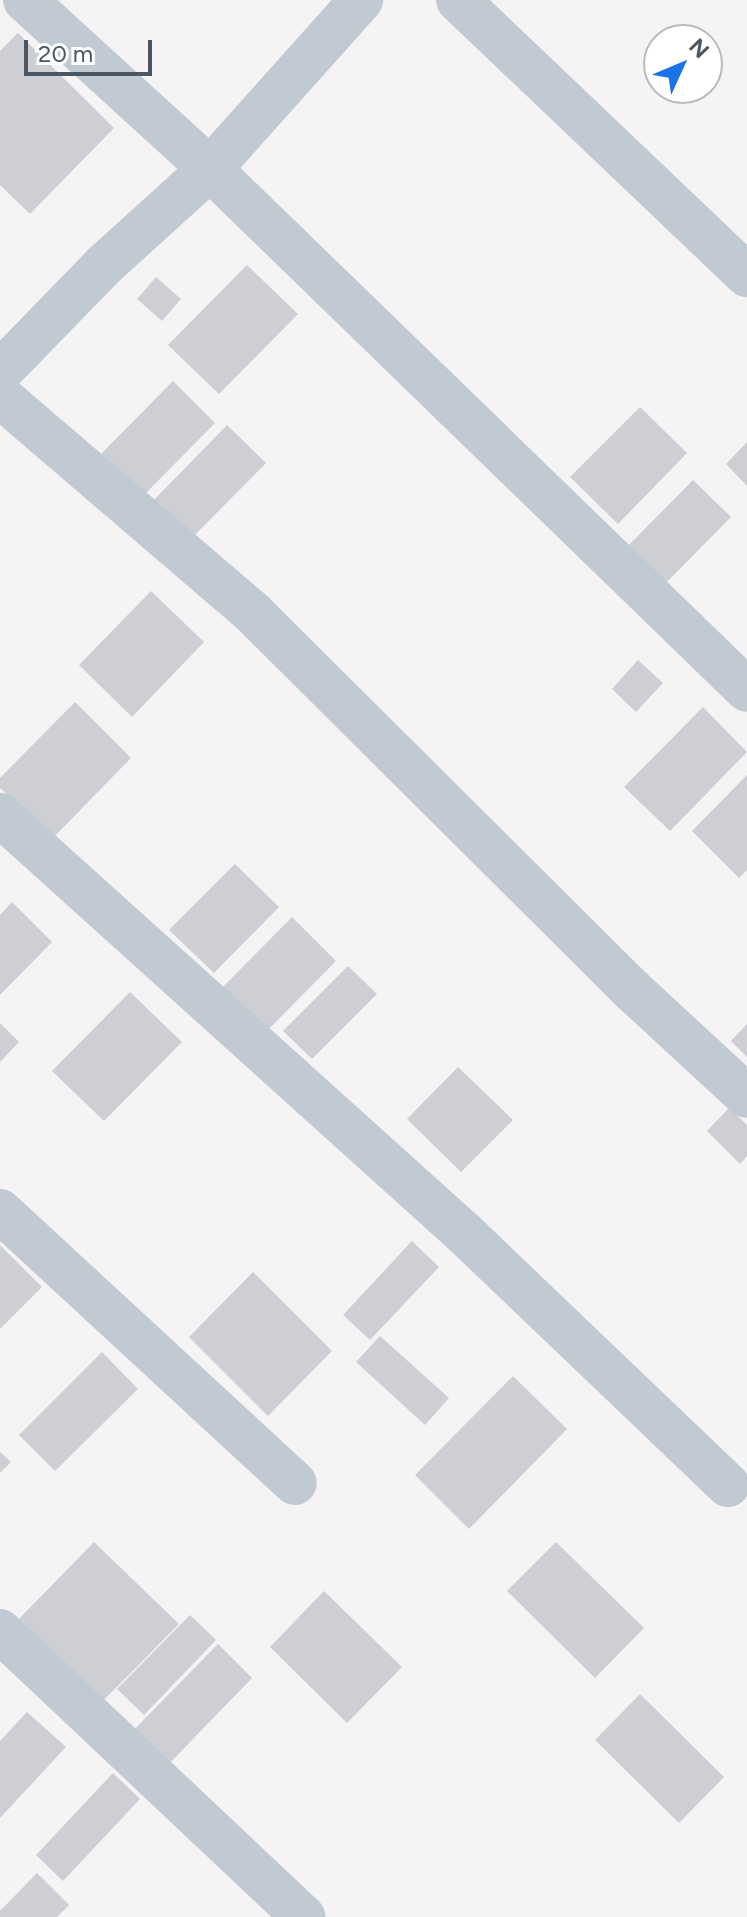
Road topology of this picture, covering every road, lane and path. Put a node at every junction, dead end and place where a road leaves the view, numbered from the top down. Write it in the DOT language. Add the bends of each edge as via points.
graph roads {
  1 [pos="25,0"];
  2 [pos="361,0"];
  3 [pos="458,0"];
  4 [pos="210,169"];
  5 [pos="747,275"];
  6 [pos="0,372"];
  7 [pos="0,396"];
  8 [pos="747,690"];
  9 [pos="0,815"];
  10 [pos="747,1096"];
  11 [pos="0,1211"];
  12 [pos="295,1483"];
  13 [pos="728,1485"];
  14 [pos="0,1631"];
  15 [pos="303,1917"];
  1 -- 4 [label="street"];
  2 -- 4 [label="street"];
  3 -- 5 [label="street"];
  4 -- 6 [label="street" via="104,265"];
  4 -- 8 [label="street"];
  7 -- 10 [label="street" via="254,614 632,990"];
  9 -- 13 [label="street" via="464,1233"];
  11 -- 12 [label="street"];
  14 -- 15 [label="street"];
}
